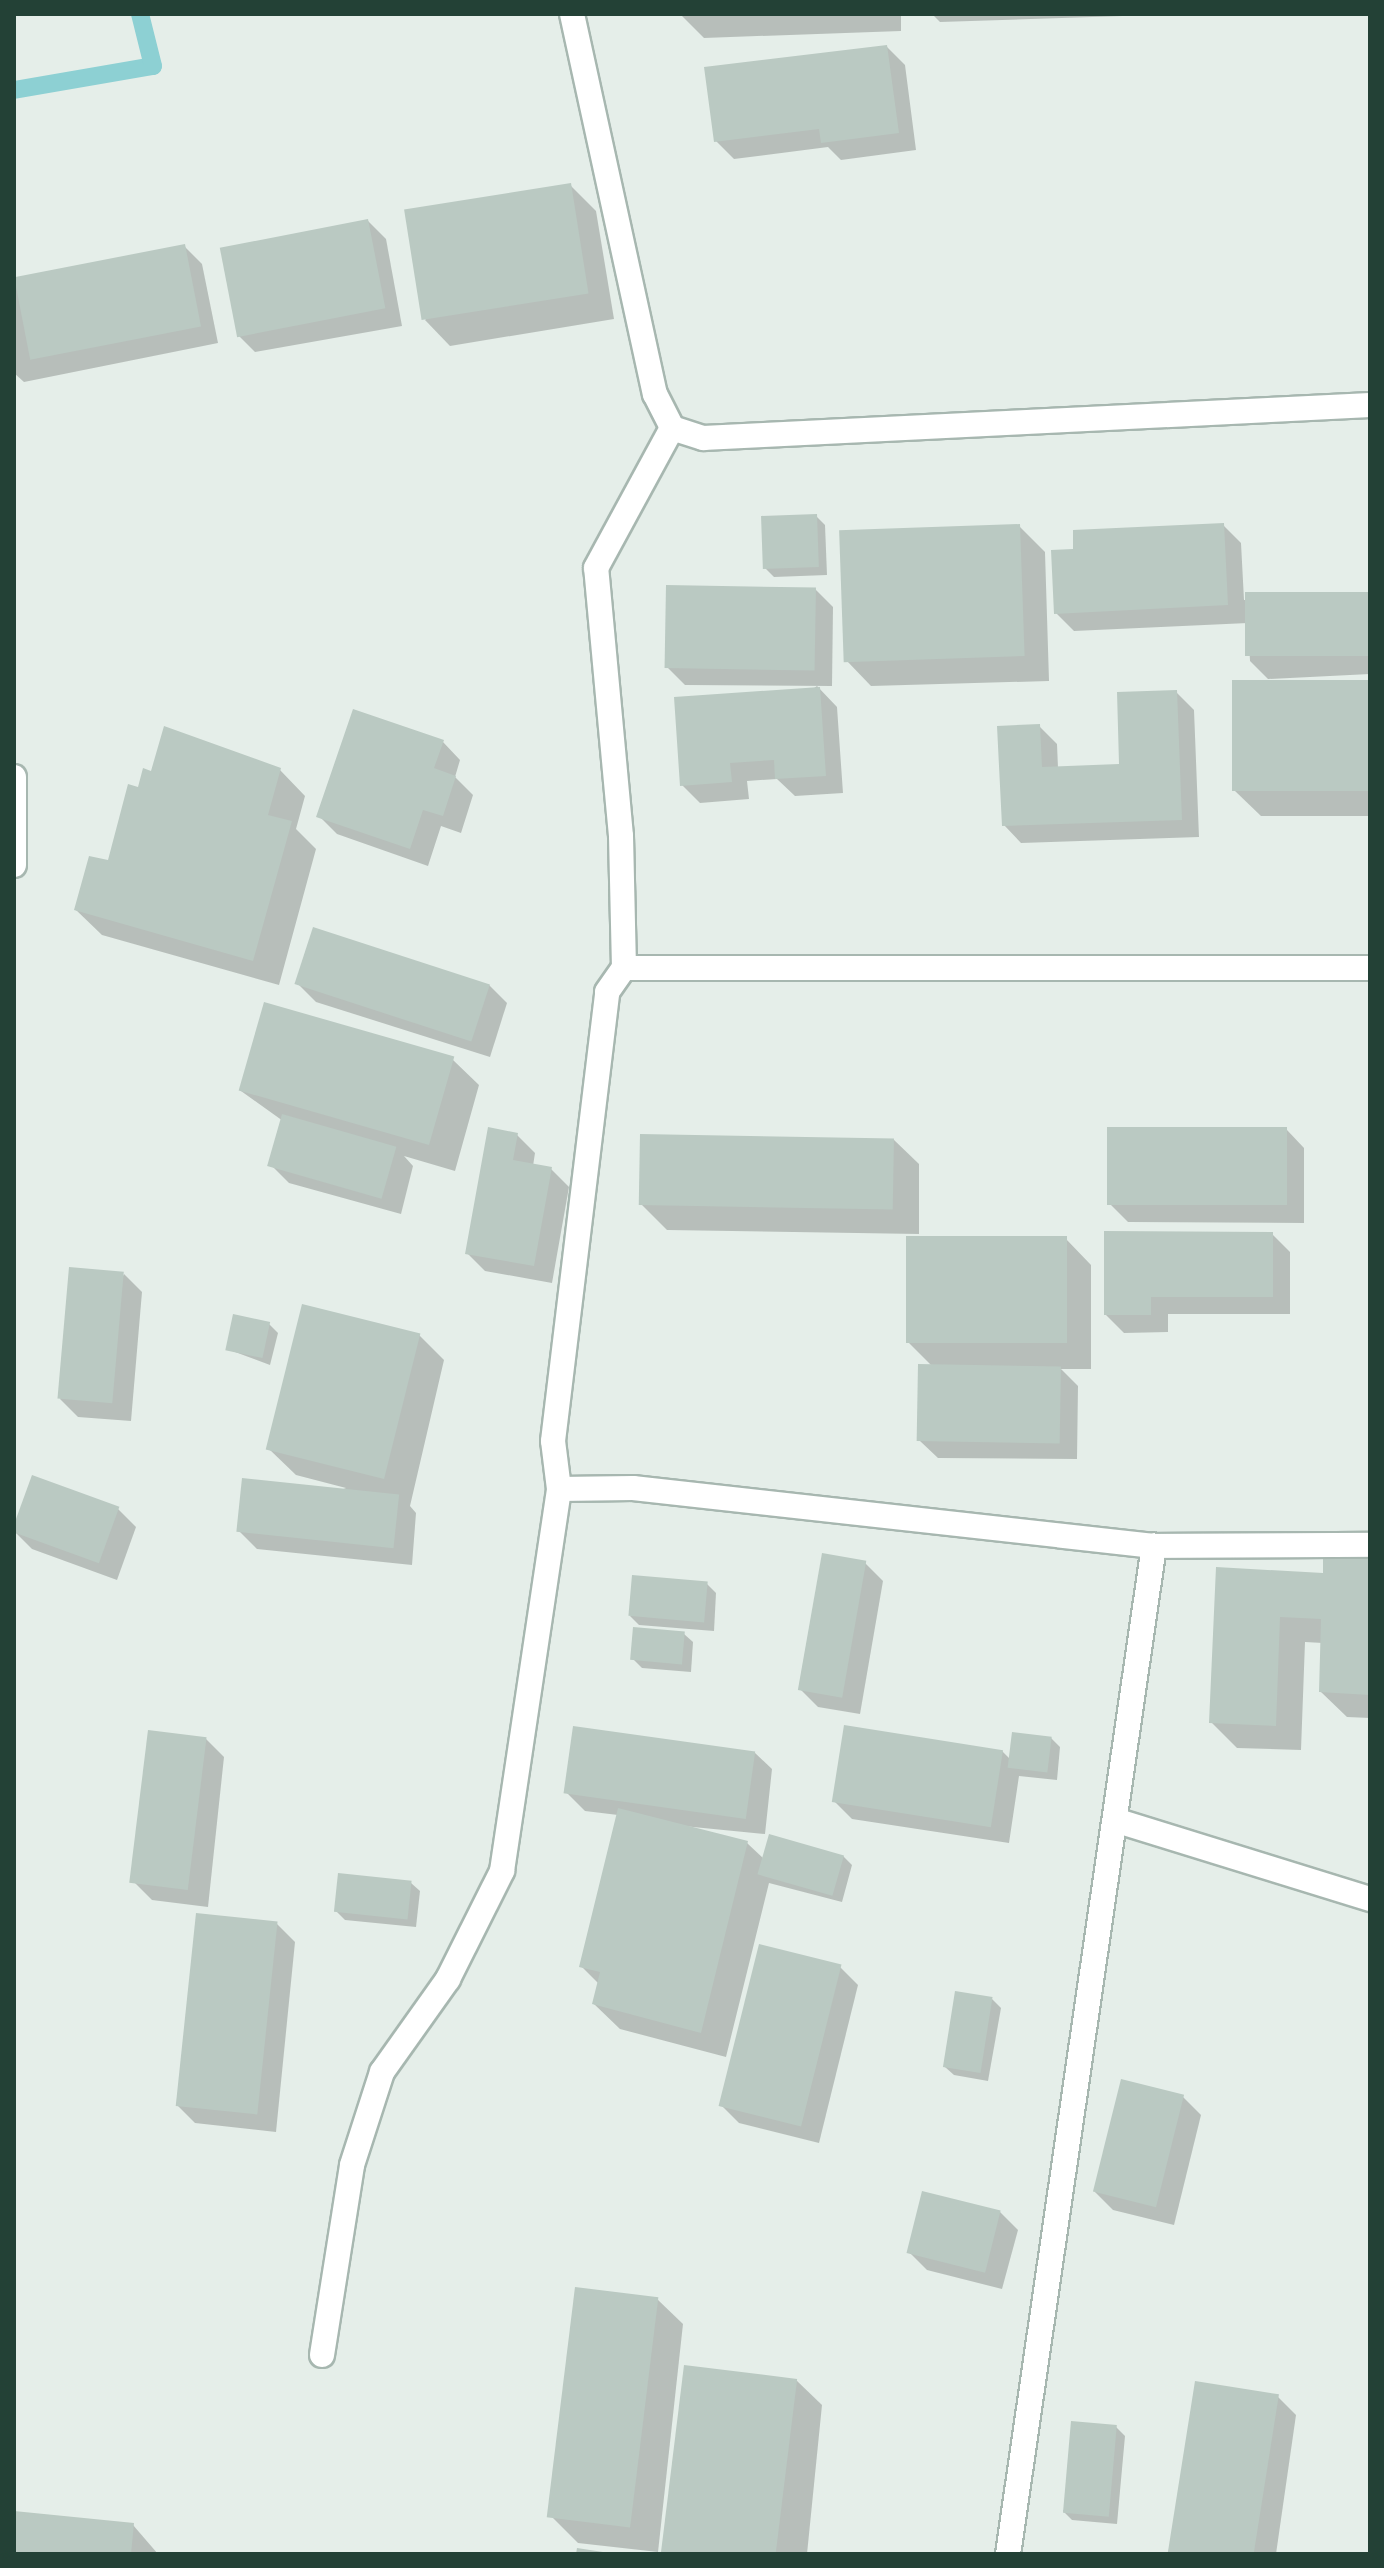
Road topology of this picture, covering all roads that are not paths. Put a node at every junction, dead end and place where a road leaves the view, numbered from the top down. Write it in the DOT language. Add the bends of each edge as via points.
graph roads {
  1 [pos="572,14"];
  2 [pos="1370,405"];
  3 [pos="672,428"];
  4 [pos="14,777"];
  5 [pos="14,865"];
  6 [pos="624,968"];
  7 [pos="1370,968"];
  8 [pos="559,1489"];
  9 [pos="1370,1545"];
  10 [pos="1154,1546"];
  11 [pos="1118,1821"];
  12 [pos="1370,1899"];
  13 [pos="322,2355"];
  14 [pos="1008,2554"];
  1 -- 3 [label="street" via="655,394"];
  2 -- 3 [label="street" via="703,438"];
  3 -- 6 [label="street" via="596,568 621,836"];
  4 -- 5 [label="street"];
  6 -- 7 [label="street"];
  6 -- 8 [label="street" via="605,1007 553,1441"];
  8 -- 10 [label="street" via="633,1488"];
  8 -- 13 [label="street" via="502,1871 448,1979 382,2072 352,2165"];
  9 -- 10 [label="street"];
  10 -- 11 [label="street"];
  11 -- 12 [label="street"];
  11 -- 14 [label="street"];
}
